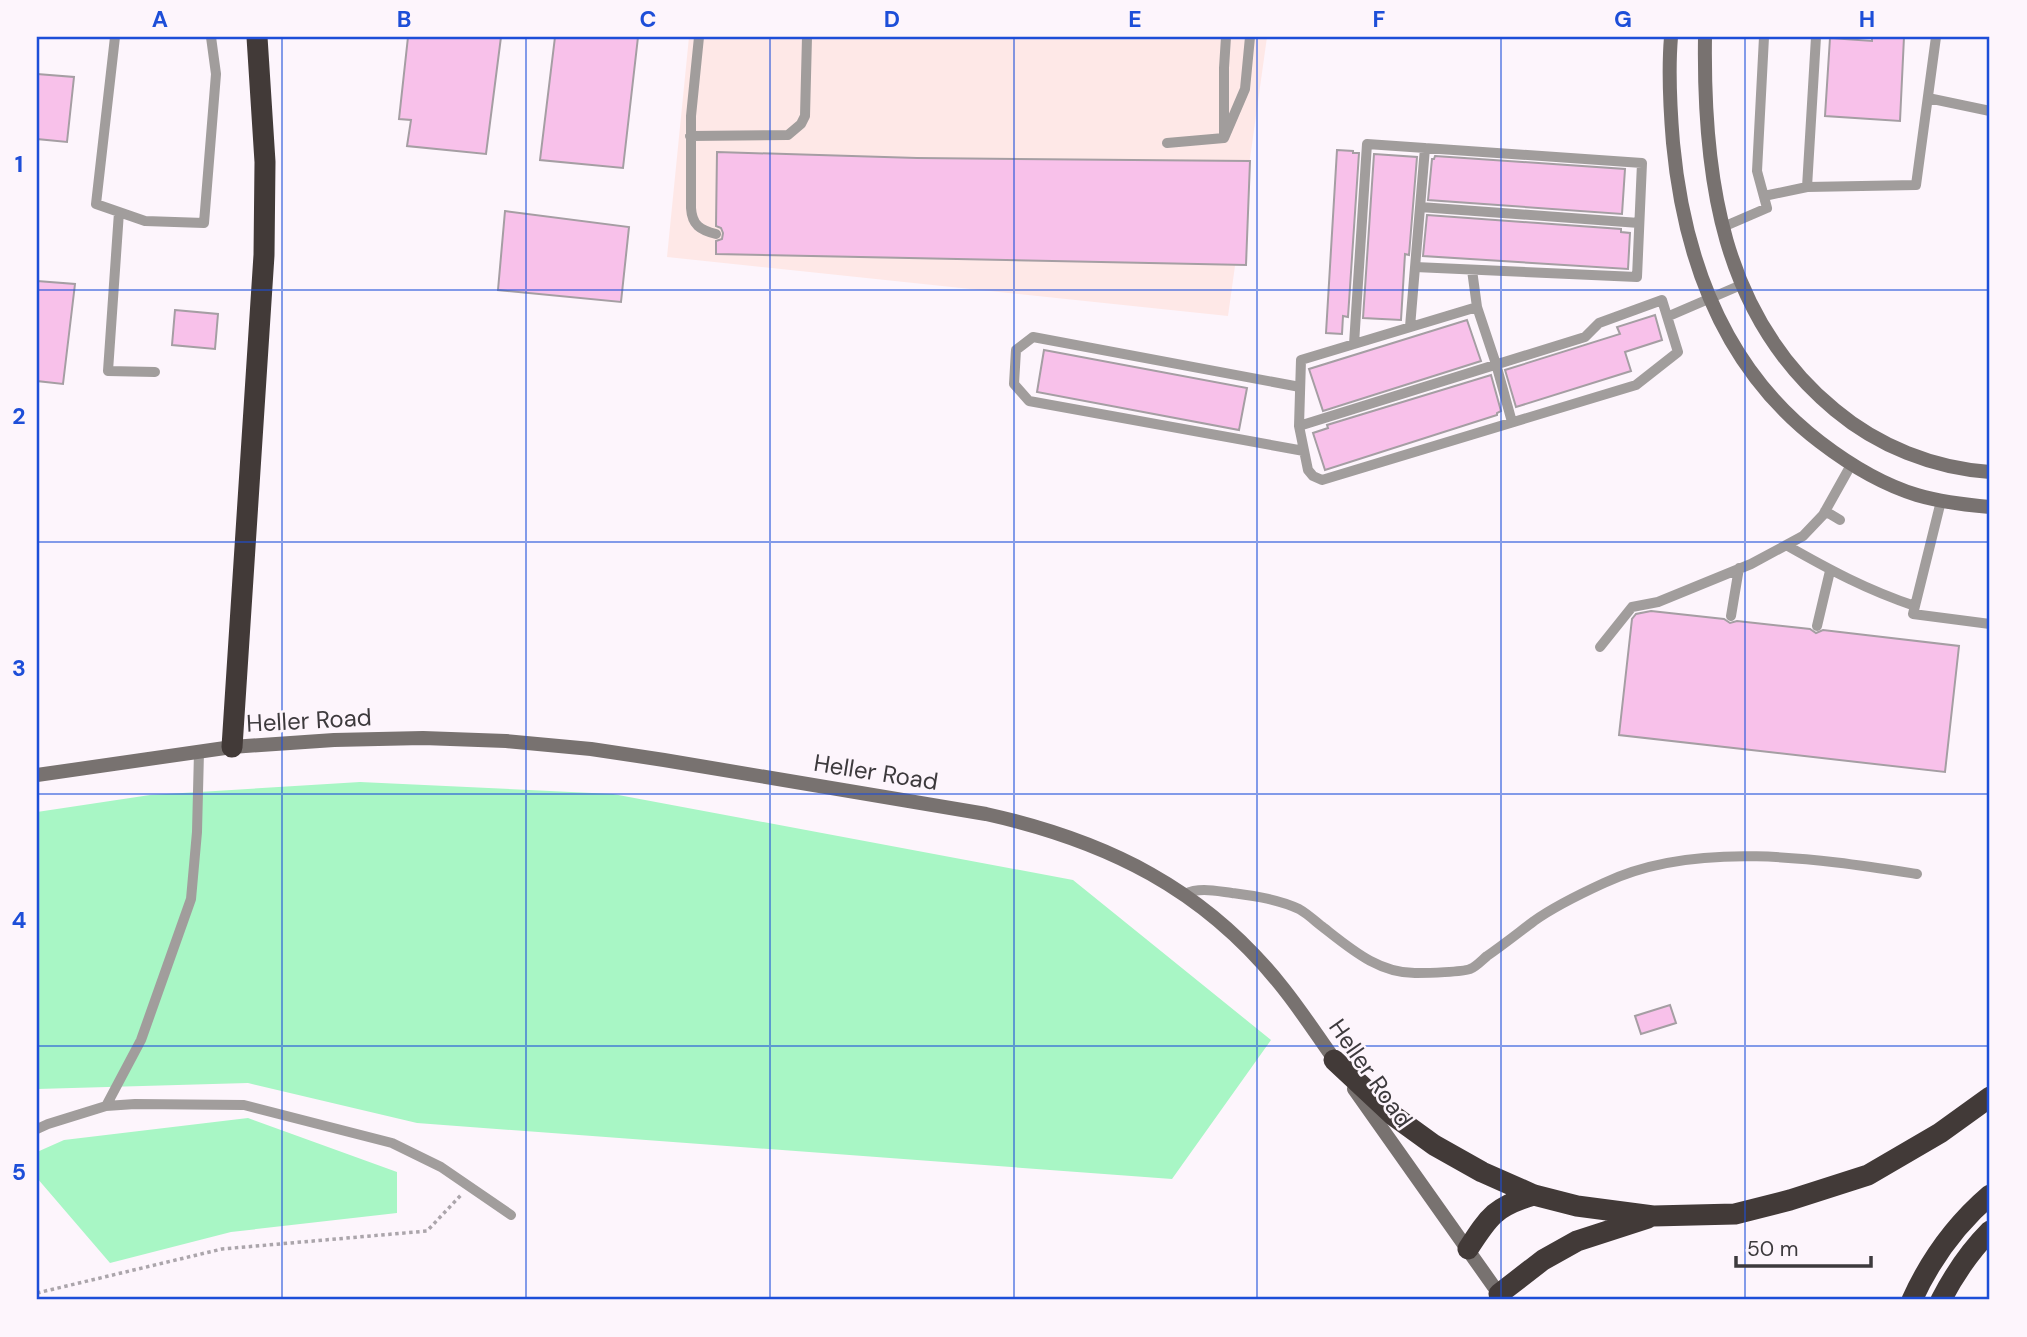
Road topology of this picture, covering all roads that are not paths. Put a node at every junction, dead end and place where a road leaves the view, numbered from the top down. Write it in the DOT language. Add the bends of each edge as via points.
graph roads {
  1 [pos="115,37"];
  2 [pos="211,37"];
  3 [pos="257,37"];
  4 [pos="699,37"];
  5 [pos="807,37"];
  6 [pos="1226,37"];
  7 [pos="1250,37"];
  8 [pos="1671,37"];
  9 [pos="1705,37"];
  10 [pos="1764,37"];
  11 [pos="1816,37"];
  12 [pos="1936,37"];
  13 [pos="1927,98"];
  14 [pos="1990,111"];
  15 [pos="691,136"];
  16 [pos="1224,138"];
  17 [pos="1167,144"];
  18 [pos="1424,148"];
  19 [pos="1807,187"];
  20 [pos="1764,196"];
  21 [pos="1420,207"];
  22 [pos="119,212"];
  23 [pos="1639,223"];
  24 [pos="1723,227"];
  25 [pos="716,234"];
  26 [pos="1415,267"];
  27 [pos="1472,270"];
  28 [pos="1741,285"];
  29 [pos="1709,299"];
  30 [pos="1476,307"];
  31 [pos="1669,316"];
  32 [pos="1410,327"];
  33 [pos="1354,344"];
  34 [pos="1496,364"];
  35 [pos="155,372"];
  36 [pos="1300,387"];
  37 [pos="1512,422"];
  38 [pos="1299,426"];
  39 [pos="1304,450"];
  40 [pos="1851,465"];
  41 [pos="1990,472"];
  42 [pos="1941,501"];
  43 [pos="1990,507"];
  44 [pos="1825,511"];
  45 [pos="1840,520"];
  46 [pos="1786,545"];
  47 [pos="1739,568"];
  48 [pos="1830,571"];
  49 [pos="1915,606"];
  50 [pos="1731,616"];
  51 [pos="1990,624"];
  52 [pos="1817,626"];
  53 [pos="1600,647"];
  54 [pos="232,747"];
  55 [pos="199,752"];
  56 [pos="37,775"];
  57 [pos="1917,874"];
  58 [pos="1185,894"];
  59 [pos="1334,1060"];
  60 [pos="1990,1097"];
  61 [pos="106,1106"];
  62 [pos="37,1129"];
  63 [pos="1534,1195"];
  64 [pos="1990,1195"];
  65 [pos="511,1214"];
  66 [pos="1653,1216"];
  67 [pos="1990,1231"];
  68 [pos="1468,1249"];
  69 [pos="1499,1294"];
  70 [pos="1912,1300"];
  71 [pos="1941,1300"];
  1 -- 22 [label="lane" via="96,205"];
  2 -- 22 [label="lane" via="216,74 204,223 145,221"];
  3 -- 54 [label="highway" via="265,162 264,255"];
  4 -- 15 [label="lane"];
  5 -- 15 [label="lane" via="801,124 788,135"];
  6 -- 16 [label="lane"];
  7 -- 16 [label="lane" via="1245,89"];
  8 -- 29 [label="street" via="1669,76 1679,186 1688,234"];
  9 -- 24 [label="street" via="1708,143"];
  10 -- 20 [label="lane" via="1757,171"];
  11 -- 19 [label="lane"];
  12 -- 13 [label="lane"];
  13 -- 14 [label="lane"];
  13 -- 19 [label="lane" via="1916,185"];
  15 -- 25 [label="lane" via="692,218 704,231"];
  16 -- 17 [label="lane"];
  18 -- 21 [label="lane"];
  18 -- 23 [label="lane" via="1642,163"];
  18 -- 33 [label="lane" via="1367,144"];
  19 -- 20 [label="lane"];
  20 -- 24 [label="lane" via="1767,208"];
  21 -- 23 [label="lane"];
  21 -- 26 [label="lane"];
  22 -- 35 [label="lane" via="108,371"];
  23 -- 27 [label="lane" via="1637,277"];
  24 -- 28 [label="street"];
  26 -- 27 [label="lane"];
  26 -- 32 [label="lane"];
  27 -- 30 [label="lane"];
  28 -- 29 [label="lane"];
  28 -- 41 [label="street" via="1786,362 1846,419 1903,452"];
  29 -- 31 [label="lane"];
  29 -- 40 [label="street" via="1742,361 1772,399 1808,434"];
  30 -- 32 [label="lane"];
  30 -- 34 [label="lane"];
  31 -- 34 [label="lane" via="1662,300 1599,323 1585,337"];
  31 -- 37 [label="lane" via="1678,352 1636,385"];
  32 -- 33 [label="lane"];
  33 -- 36 [label="lane" via="1301,360"];
  34 -- 37 [label="lane"];
  34 -- 38 [label="lane"];
  36 -- 38 [label="lane"];
  36 -- 39 [label="lane" via="1033,337 1016,350 1014,384 1029,401"];
  37 -- 39 [label="lane" via="1322,480 1308,470"];
  38 -- 39 [label="lane"];
  40 -- 42 [label="street" via="1893,486"];
  40 -- 44 [label="lane"];
  42 -- 43 [label="street"];
  42 -- 49 [label="lane"];
  44 -- 45 [label="lane"];
  44 -- 46 [label="lane" via="1803,536"];
  46 -- 47 [label="lane"];
  46 -- 48 [label="lane"];
  47 -- 50 [label="lane"];
  47 -- 53 [label="lane" via="1658,603 1632,607"];
  48 -- 49 [label="lane"];
  48 -- 52 [label="lane"];
  49 -- 51 [label="lane" via="1913,614"];
  54 -- 55 [label="street, Heller Road"];
  54 -- 58 [label="street, Heller Road" via="423,738 506,741 664,760 1034,825 1089,843"];
  55 -- 56 [label="street, Heller Road"];
  55 -- 61 [label="lane" via="191,899 141,1040"];
  57 -- 58 [label="lane" via="1792,858 1712,857 1657,865 1569,899 1471,969 1415,974 1364,958 1299,909 1258,896 1209,890"];
  58 -- 59 [label="street, Heller Road" via="1234,934 1283,987"];
  59 -- 63 [label="highway" via="1394,1116 1434,1145"];
  59 -- 68 [label="street, Heller Road"];
  60 -- 66 [label="highway" via="1868,1175 1735,1214"];
  61 -- 62 [label="lane"];
  61 -- 65 [label="lane" via="244,1105 392,1143 441,1167"];
  63 -- 66 [label="highway"];
  63 -- 68 [label="highway" via="1498,1210"];
  64 -- 70 [label="highway" via="1952,1232"];
  66 -- 69 [label="highway" via="1577,1241"];
  67 -- 71 [label="highway"];
  68 -- 69 [label="street, Heller Road"];
}
